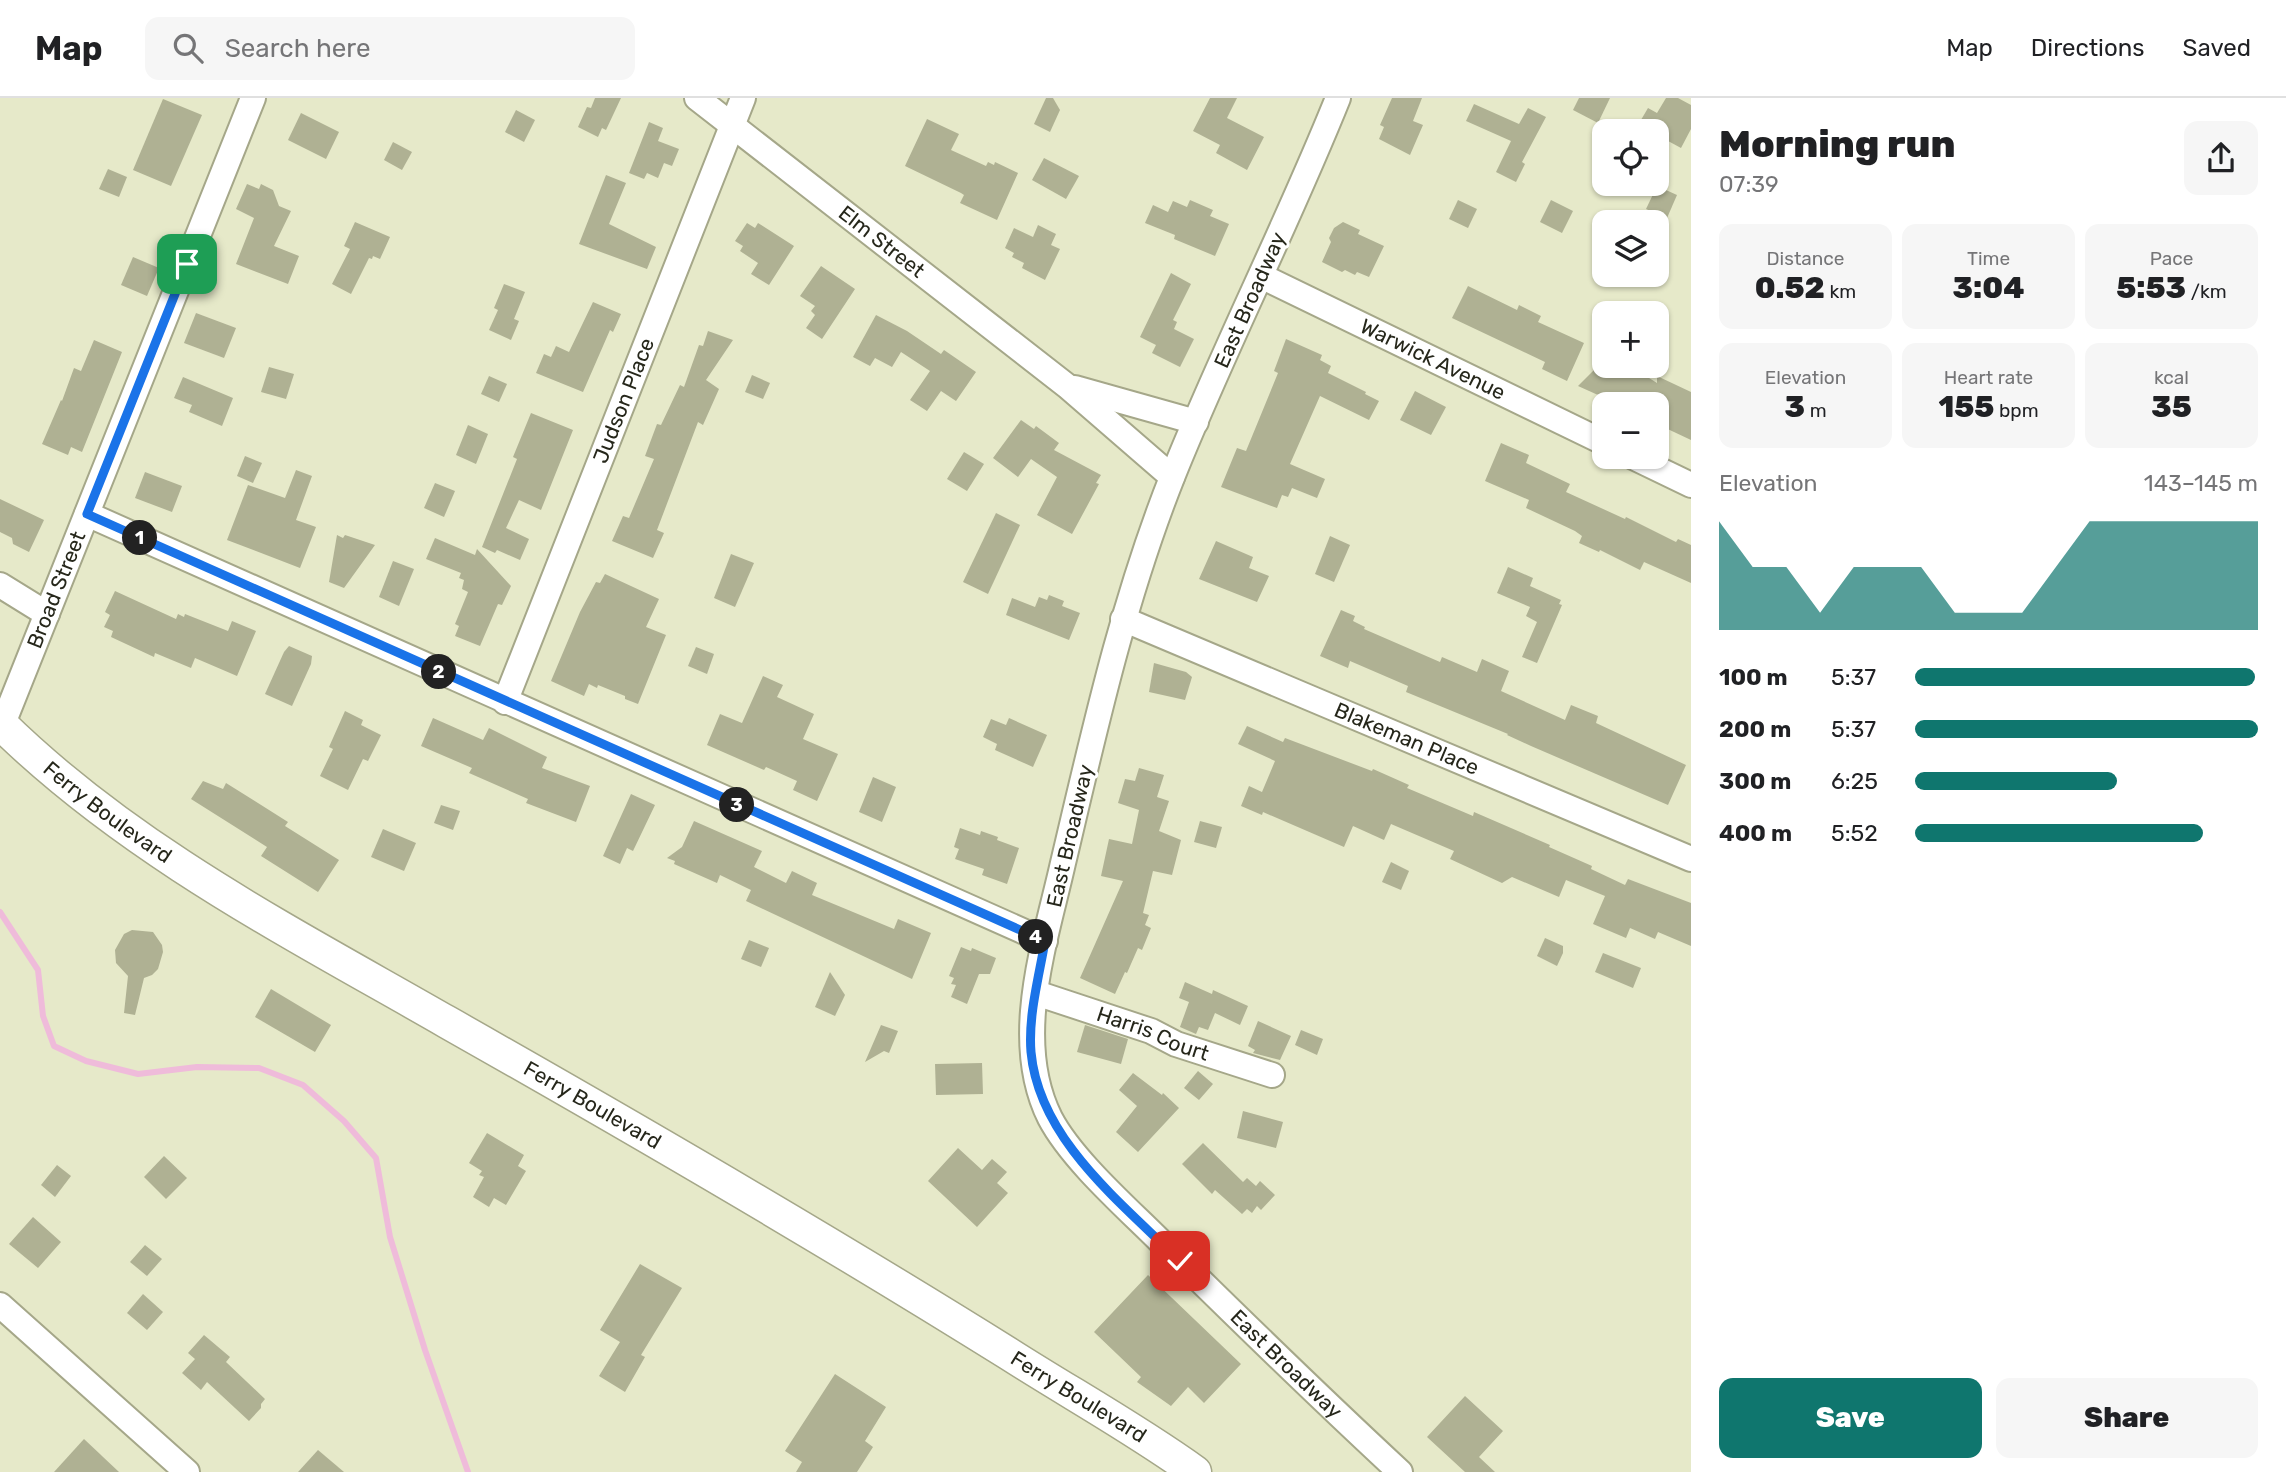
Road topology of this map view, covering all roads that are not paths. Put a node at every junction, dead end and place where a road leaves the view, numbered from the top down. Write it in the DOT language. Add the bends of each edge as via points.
graph roads {
  1 [pos="253,98"];
  2 [pos="697,98"];
  3 [pos="743,98"];
  4 [pos="1338,98"];
  5 [pos="732,125"];
  6 [pos="1261,276"];
  7 [pos="1067,386"];
  8 [pos="1196,422"];
  9 [pos="1592,437"];
  10 [pos="1658,469"];
  11 [pos="1172,477"];
  12 [pos="1691,485"];
  13 [pos="87,514"];
  14 [pos="0,585"];
  15 [pos="47,614"];
  16 [pos="1123,619"];
  17 [pos="505,702"];
  18 [pos="1,727"];
  19 [pos="1691,859"];
  20 [pos="1045,941"];
  21 [pos="1036,993"];
  22 [pos="1272,1075"];
  23 [pos="0,1305"];
  24 [pos="187,1472"];
  25 [pos="1195,1472"];
  26 [pos="1401,1472"];
  1 -- 13 [label="street, Broad Street"];
  2 -- 5 [label="street, Elm Street"];
  3 -- 5 [label="street, Judson Place"];
  4 -- 6 [label="street, East Broadway"];
  5 -- 7 [label="street, Elm Street"];
  5 -- 17 [label="street, Judson Place"];
  6 -- 8 [label="street, East Broadway"];
  6 -- 9 [label="street, Warwick Avenue"];
  7 -- 8 [label="street, Elm Street"];
  7 -- 11 [label="street, Elm Street"];
  8 -- 11 [label="street, East Broadway"];
  10 -- 12 [label="street"];
  11 -- 16 [label="street, East Broadway"];
  13 -- 15 [label="street, Broad Street"];
  13 -- 17 [label="street"];
  14 -- 15 [label="street"];
  15 -- 18 [label="street, Broad Street"];
  16 -- 19 [label="street, Blakeman Place"];
  16 -- 20 [label="street, East Broadway"];
  17 -- 20 [label="street"];
  18 -- 25 [label="main road, Ferry Boulevard" via="146,844 280,927 852,1258"];
  20 -- 21 [label="street, East Broadway"];
  21 -- 22 [label="street, Harris Court"];
  21 -- 26 [label="street, East Broadway" via="1031,1032 1035,1075 1051,1121 1067,1143 1108,1190 1291,1371"];
  23 -- 24 [label="street"];
}
